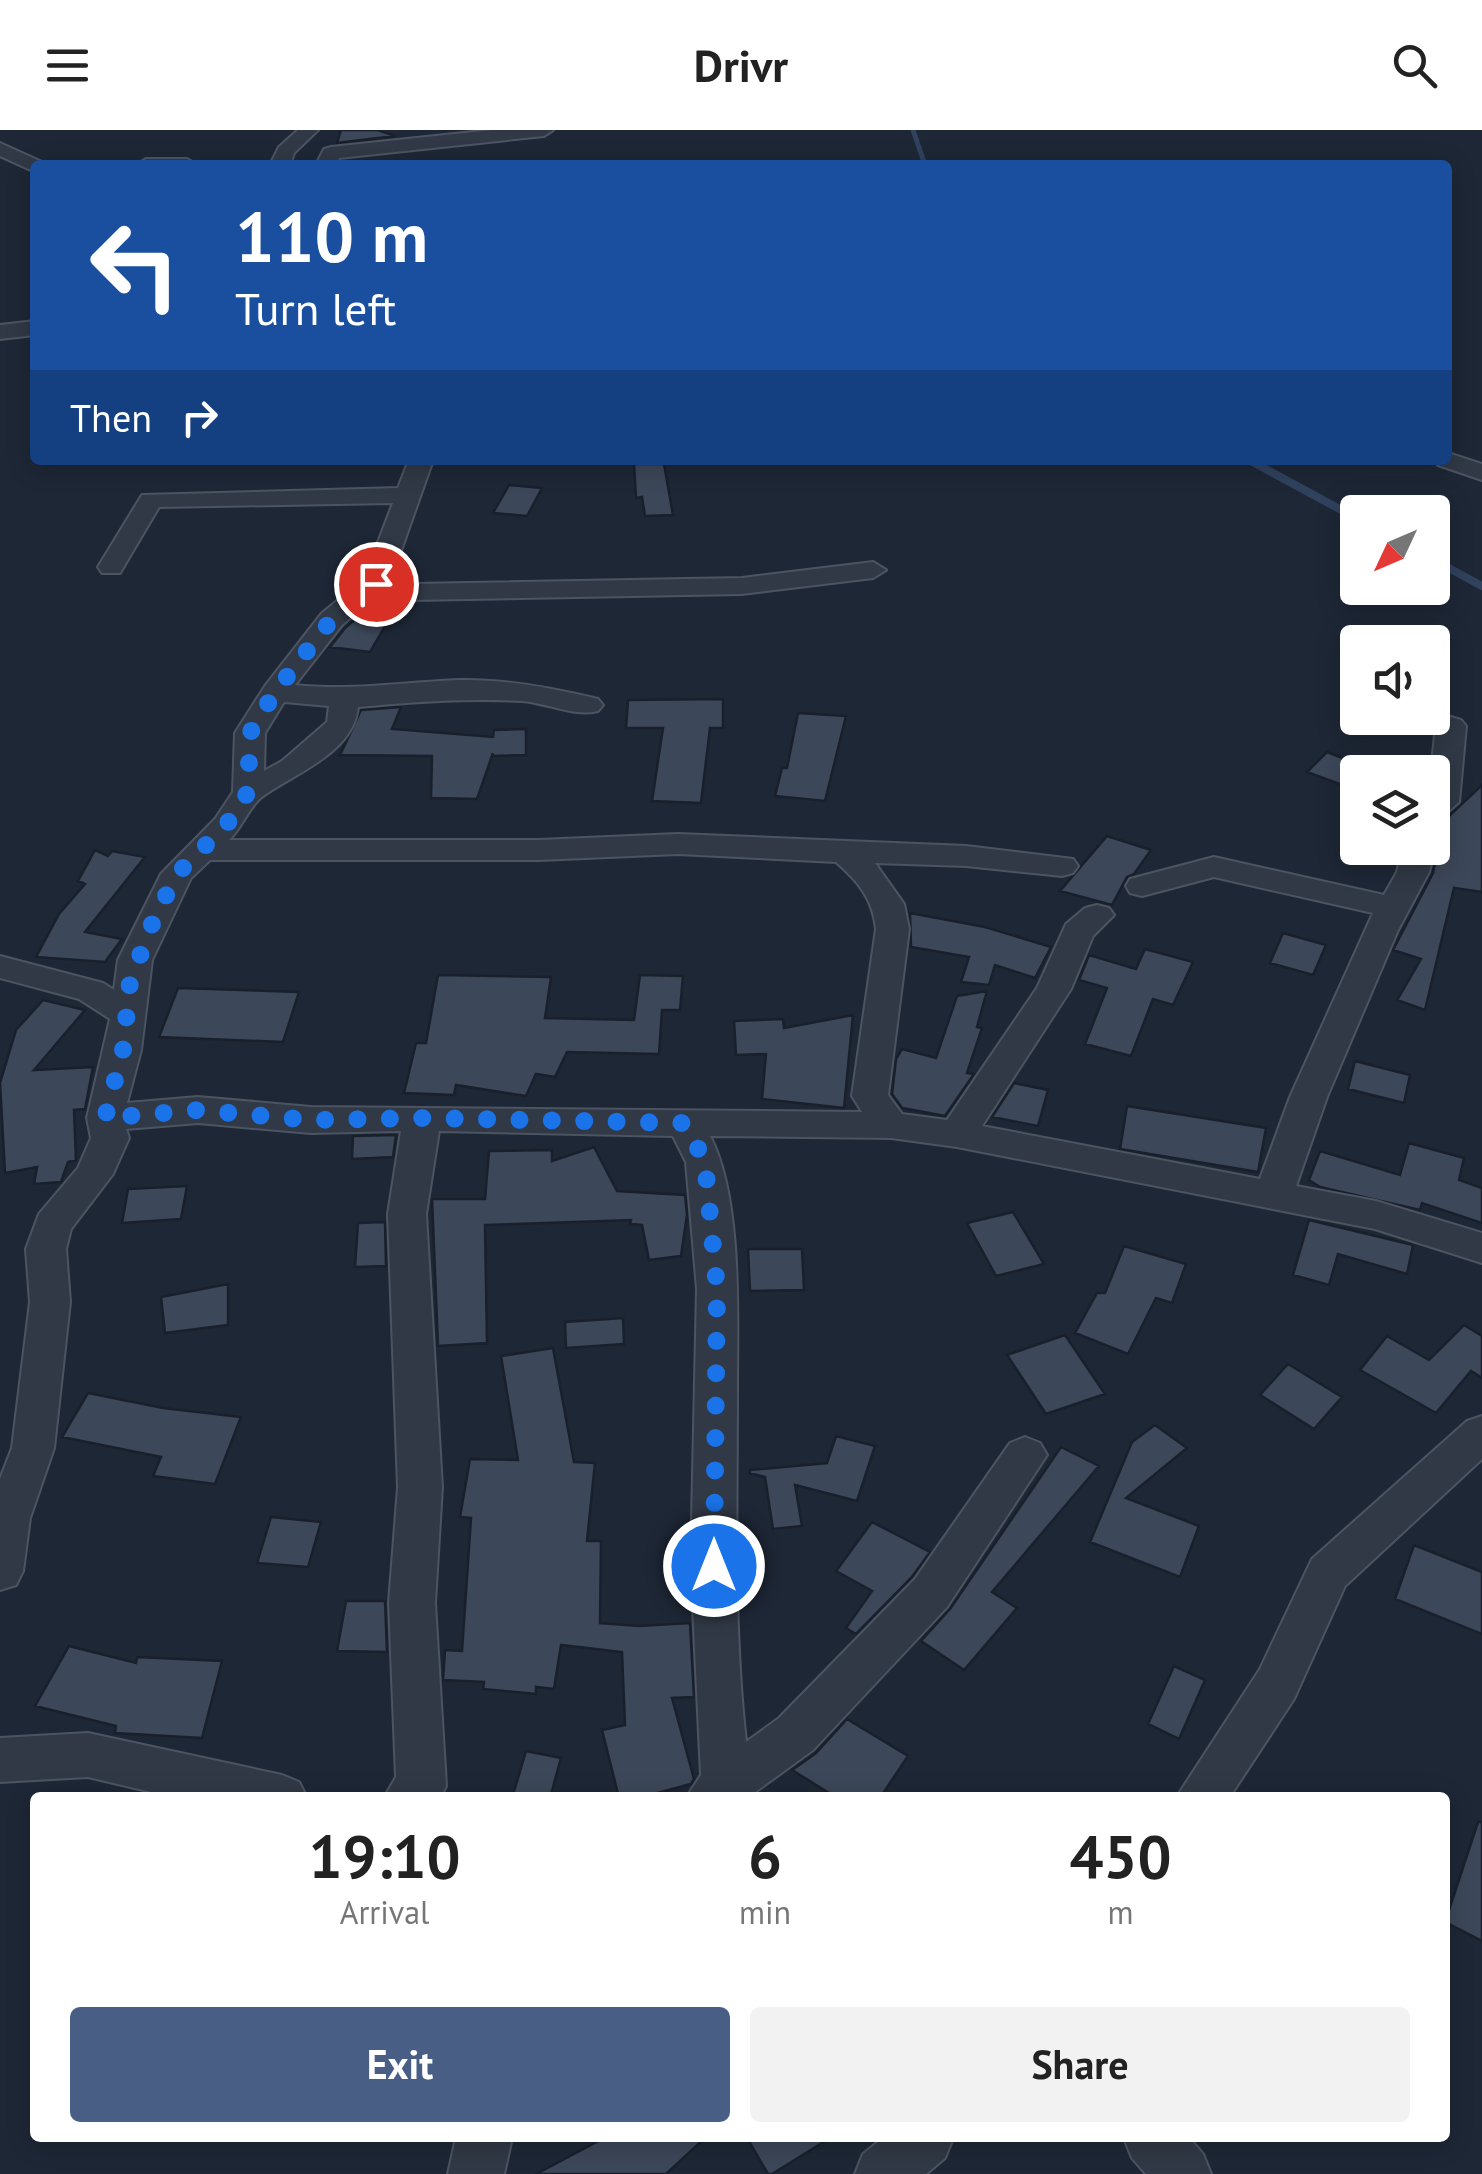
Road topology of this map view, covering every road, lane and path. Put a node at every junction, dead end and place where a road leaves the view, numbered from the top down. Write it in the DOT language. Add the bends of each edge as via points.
graph roads {
  1 [pos="309,130"];
  2 [pos="533,130"];
  3 [pos="544,130"];
  4 [pos="0,149"];
  5 [pos="282,160"];
  6 [pos="328,160"];
  7 [pos="30,164"];
  8 [pos="30,329"];
  9 [pos="0,332"];
  10 [pos="1452,462"];
  11 [pos="420,465"];
  12 [pos="1482,473"];
  13 [pos="409,494"];
  14 [pos="111,567"];
  15 [pos="874,570"];
  16 [pos="376,584"];
  17 [pos="275,692"];
  18 [pos="344,699"];
  19 [pos="588,705"];
  20 [pos="1451,726"];
  21 [pos="1448,755"];
  22 [pos="248,792"];
  23 [pos="202,850"];
  24 [pos="844,852"];
  25 [pos="1417,865"];
  26 [pos="1062,866"];
  27 [pos="1142,886"];
  28 [pos="1395,908"];
  29 [pos="1097,916"];
  30 [pos="0,967"];
  31 [pos="126,1014"];
  32 [pos="105,1118"];
  33 [pos="422,1118"];
  34 [pos="685,1123"];
  35 [pos="891,1125"];
  36 [pos="956,1134"];
  37 [pos="1274,1195"];
  38 [pos="1482,1248"];
  39 [pos="1482,1433"];
  40 [pos="17,1445"];
  41 [pos="1024,1455"];
  42 [pos="0,1570"];
  43 [pos="0,1760"];
  44 [pos="718,1791"];
  45 [pos="256,1792"];
  46 [pos="415,1792"];
  47 [pos="1204,1792"];
  48 [pos="483,2142"];
  49 [pos="920,2142"];
  50 [pos="1155,2142"];
  51 [pos="476,2174"];
  52 [pos="884,2174"];
  53 [pos="1183,2174"];
  1 -- 5 [label="street"];
  2 -- 3 [label="street"];
  2 -- 6 [label="street" via="331,153"];
  4 -- 7 [label="street"];
  8 -- 9 [label="street"];
  10 -- 12 [label="street"];
  11 -- 13 [label="street"];
  13 -- 14 [label="street" via="151,500"];
  13 -- 16 [label="street"];
  15 -- 16 [label="street" via="742,586 559,592 412,592"];
  16 -- 17 [label="street" via="332,619"];
  17 -- 18 [label="street"];
  17 -- 22 [label="street" via="250,733"];
  18 -- 19 [label="street" via="461,689"];
  18 -- 22 [label="street" via="341,725 293,768"];
  20 -- 21 [label="street"];
  22 -- 23 [label="street"];
  23 -- 24 [label="street" via="678,844"];
  23 -- 31 [label="street" via="177,874 135,960"];
  24 -- 26 [label="street"];
  24 -- 35 [label="street" via="862,866 891,911 870,1096"];
  25 -- 28 [label="street"];
  27 -- 28 [label="street" via="1214,867"];
  28 -- 37 [label="street" via="1311,1084"];
  29 -- 36 [label="street" via="1078,931 1054,989"];
  30 -- 31 [label="street" via="91,991"];
  31 -- 32 [label="street"];
  32 -- 33 [label="street" via="198,1110 311,1120"];
  32 -- 40 [label="street" via="110,1138 94,1174 53,1224 46,1249 50,1302"];
  33 -- 34 [label="street"];
  33 -- 46 [label="street" via="406,1214 420,1487 412,1603 420,1786"];
  34 -- 35 [label="street"];
  34 -- 44 [label="street" via="705,1162 717,1289"];
  35 -- 36 [label="street"];
  36 -- 37 [label="street"];
  37 -- 38 [label="street" via="1376,1215"];
  39 -- 47 [label="street" via="1328,1572 1277,1684"];
  40 -- 42 [label="street"];
  41 -- 44 [label="street" via="931,1593 796,1734"];
  43 -- 45 [label="street" via="88,1754"];
  48 -- 51 [label="street"];
  49 -- 52 [label="street"];
  50 -- 53 [label="street"];
}
